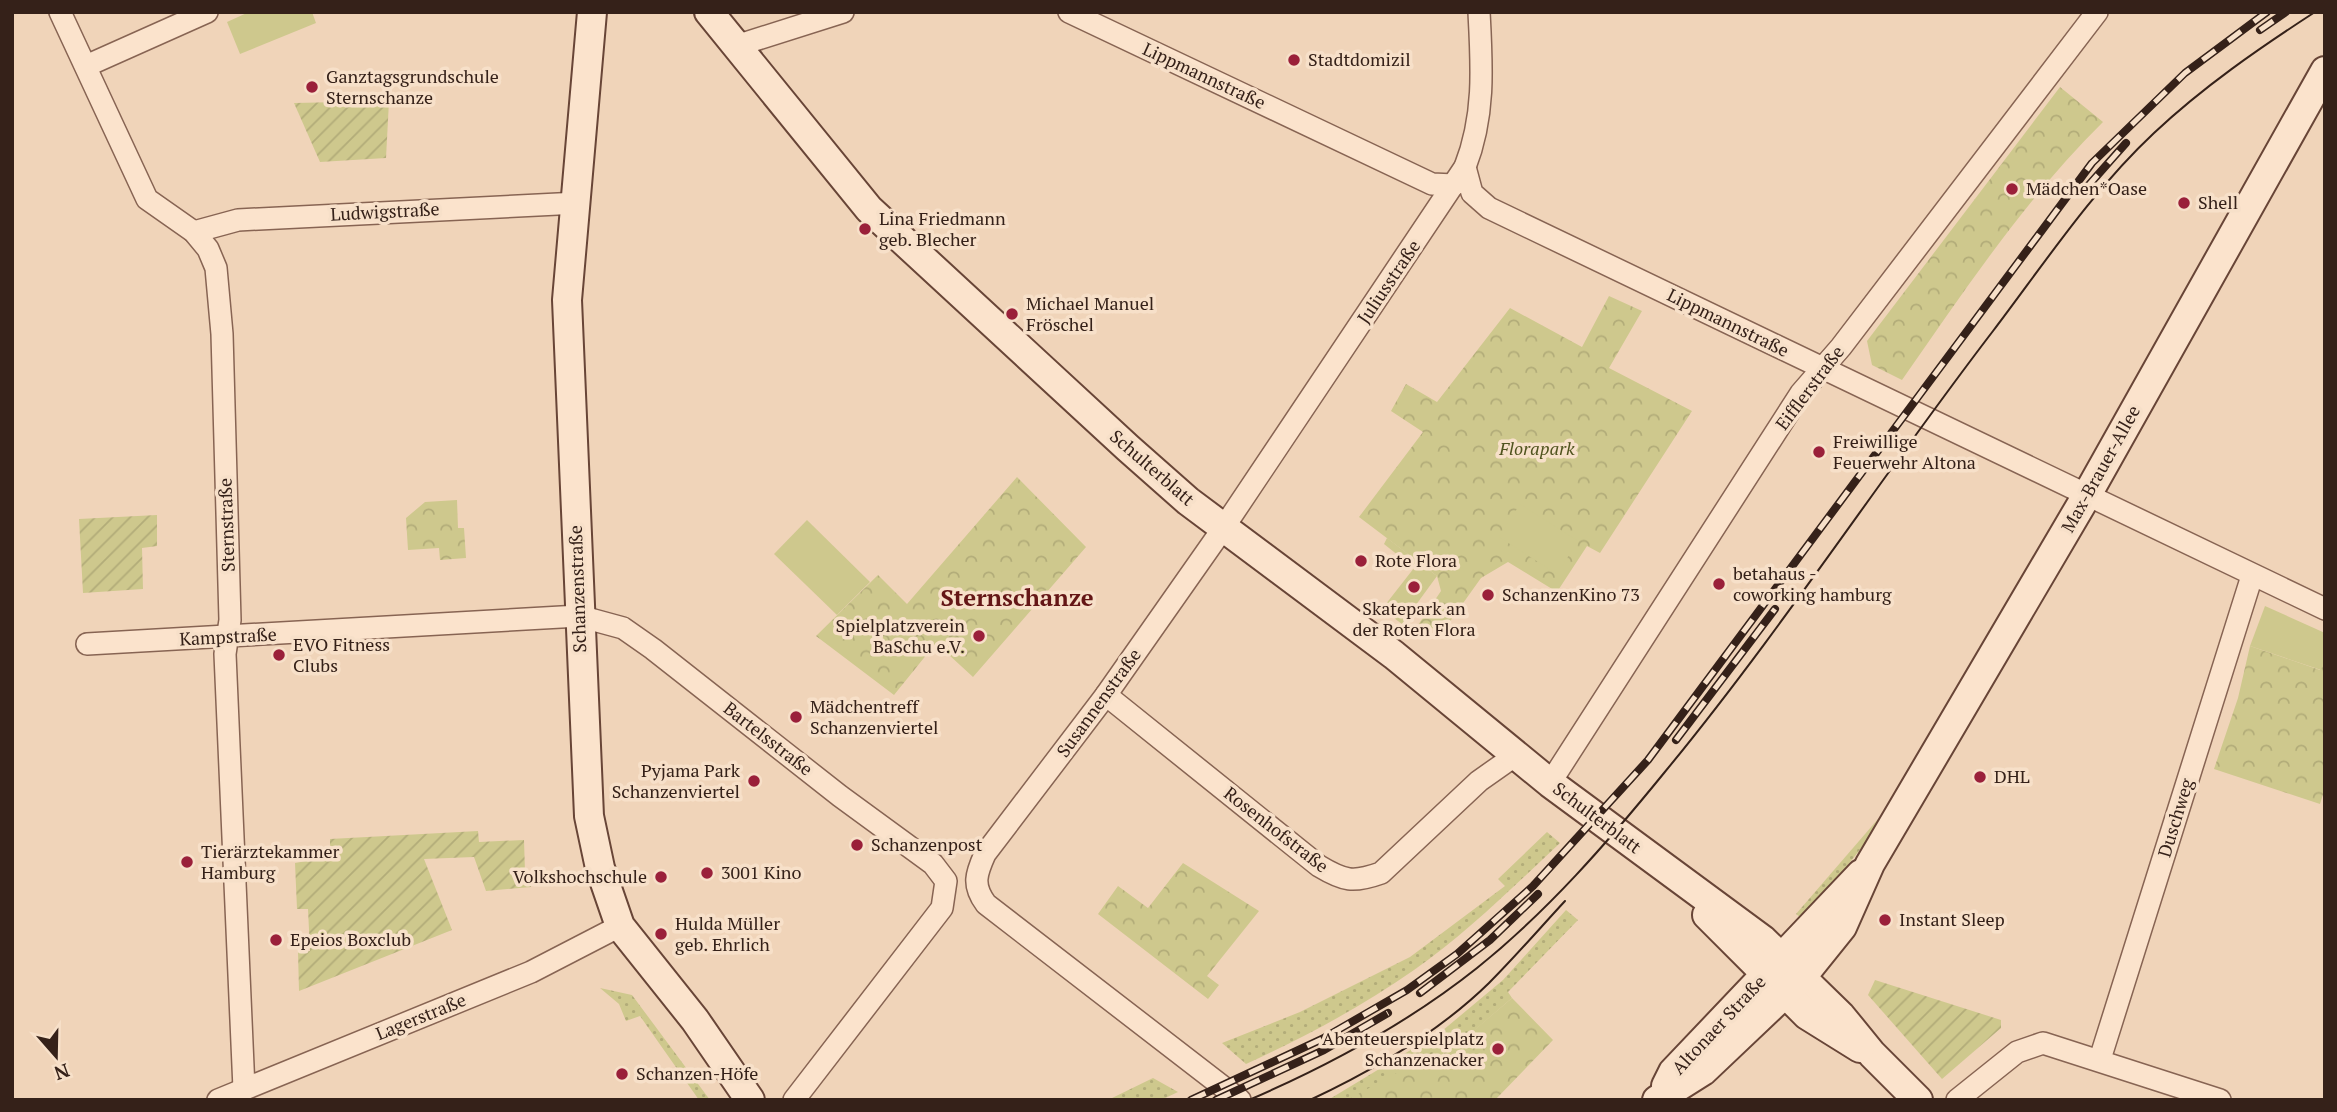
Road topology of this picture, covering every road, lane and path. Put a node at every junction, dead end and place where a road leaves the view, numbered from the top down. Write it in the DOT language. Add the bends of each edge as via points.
graph roads {
  1 [pos="60,12"];
  2 [pos="207,12"];
  3 [pos="709,12"];
  4 [pos="843,12"];
  5 [pos="1069,12"];
  6 [pos="1479,12"];
  7 [pos="2096,12"];
  8 [pos="589,19"];
  9 [pos="736,46"];
  10 [pos="86,66"];
  11 [pos="2325,71"];
  12 [pos="1460,176"];
  13 [pos="578,203"];
  14 [pos="194,232"];
  15 [pos="1822,369"];
  16 [pos="2087,495"];
  17 [pos="1224,527"];
  18 [pos="2252,576"];
  19 [pos="2325,609"];
  20 [pos="579,616"];
  21 [pos="227,637"];
  22 [pos="87,644"];
  23 [pos="1106,695"];
  24 [pos="1516,755"];
  25 [pos="1550,783"];
  26 [pos="620,926"];
  27 [pos="1783,976"];
  28 [pos="2100,1059"];
  29 [pos="244,1089"];
  30 [pos="1659,1098"];
  31 [pos="218,1100"];
  32 [pos="750,1100"];
  33 [pos="794,1100"];
  34 [pos="1240,1100"];
  35 [pos="1918,1100"];
  36 [pos="1957,1100"];
  37 [pos="2220,1100"];
  1 -- 10 [label="street, Sternstraße"];
  2 -- 10 [label="street"];
  3 -- 9 [label="street, Schulterblatt"];
  4 -- 9 [label="street"];
  5 -- 12 [label="street, Lippmannstraße" via="1432,184"];
  6 -- 12 [label="street, Juliusstraße" via="1482,100 1476,139"];
  7 -- 15 [label="street, Eifflerstraße"];
  8 -- 13 [label="street, Schanzenstraße"];
  9 -- 17 [label="street, Schulterblatt" via="869,209 1128,448"];
  10 -- 14 [label="street, Sternstraße" via="147,199"];
  11 -- 16 [label="street, Max-Brauer-Allee"];
  12 -- 15 [label="street, Lippmannstraße" via="1489,208"];
  12 -- 17 [label="street, Juliusstraße"];
  13 -- 14 [label="street, Ludwigstraße" via="238,220"];
  13 -- 20 [label="street, Schanzenstraße" via="568,300"];
  14 -- 21 [label="street, Sternstraße" via="213,257 218,284"];
  15 -- 16 [label="street, Lippmannstraße"];
  15 -- 25 [label="street, Eifflerstraße" via="1801,393"];
  16 -- 18 [label="street, Lippmannstraße"];
  16 -- 27 [label="street, Max-Brauer-Allee" via="1870,864 1842,927"];
  17 -- 23 [label="street, Susannenstraße"];
  17 -- 24 [label="street, Schulterblatt" via="1394,655"];
  18 -- 19 [label="street, Lippmannstraße"];
  18 -- 28 [label="street, Duschweg"];
  20 -- 21 [label="street, Kampstraße"];
  20 -- 26 [label="street, Schanzenstraße" via="589,816 600,868"];
  20 -- 33 [label="street, Bartelsstraße" via="623,628 653,649 933,864 946,881 942,908"];
  21 -- 22 [label="street, Kampstraße"];
  21 -- 29 [label="street, Sternstraße"];
  23 -- 24 [label="street, Rosenhofstraße" via="1340,879 1361,880 1381,873 1479,780"];
  23 -- 34 [label="street, Susannenstraße" via="985,854 975,878 978,893 986,904"];
  24 -- 25 [label="street, Schulterblatt"];
  25 -- 27 [label="street, Schulterblatt" via="1652,861"];
  26 -- 29 [label="street, Lagerstraße" via="531,972"];
  26 -- 32 [label="street, Schanzenstraße" via="695,1020"];
  27 -- 30 [label="street, Altonaer Straße" via="1673,1072"];
  27 -- 35 [label="street, Schulterblatt" via="1841,1016 1872,1055"];
  28 -- 36 [label="street" via="2043,1043 2017,1052"];
  28 -- 37 [label="street"];
  29 -- 31 [label="street, Lagerstraße"];
}
